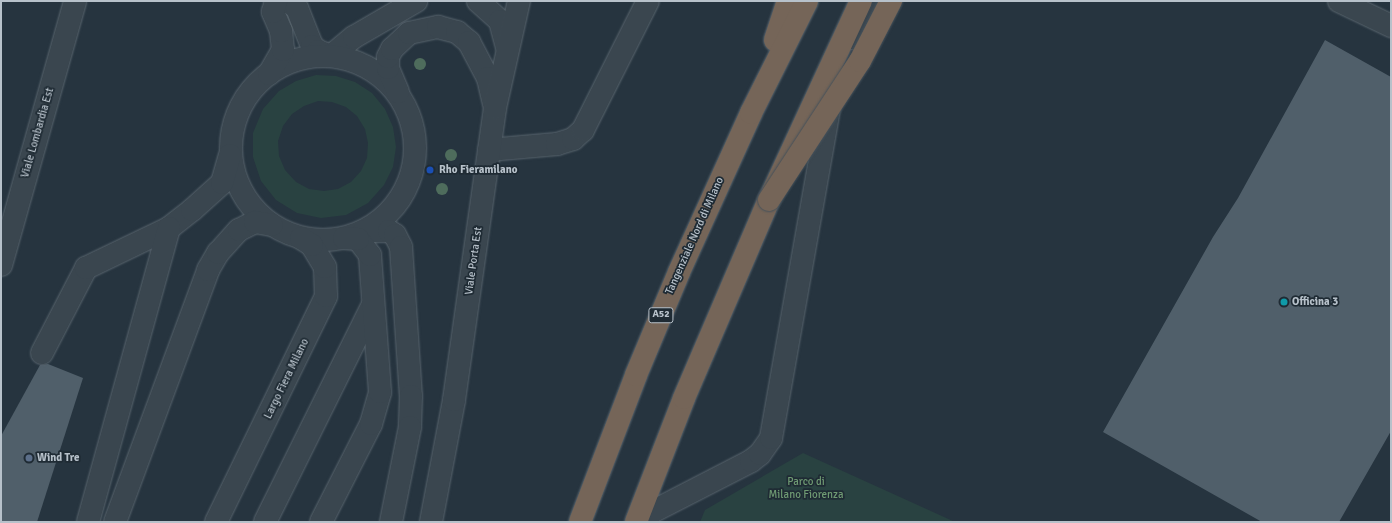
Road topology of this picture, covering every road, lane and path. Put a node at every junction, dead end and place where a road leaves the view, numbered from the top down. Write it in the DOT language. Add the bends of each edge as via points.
graph roads {
  1 [pos="75,1"];
  2 [pos="276,1"];
  3 [pos="288,1"];
  4 [pos="415,1"];
  5 [pos="478,1"];
  6 [pos="519,1"];
  7 [pos="648,1"];
  8 [pos="788,1"];
  9 [pos="807,1"];
  10 [pos="860,1"];
  11 [pos="879,1"];
  12 [pos="891,1"];
  13 [pos="1339,1"];
  14 [pos="1391,26"];
  15 [pos="507,49"];
  16 [pos="330,56"];
  17 [pos="268,74"];
  18 [pos="402,101"];
  19 [pos="495,108"];
  20 [pos="751,113"];
  21 [pos="231,147"];
  22 [pos="489,150"];
  23 [pos="770,200"];
  24 [pos="272,225"];
  25 [pos="169,228"];
  26 [pos="364,231"];
  27 [pos="301,238"];
  28 [pos="344,238"];
  29 [pos="1,265"];
  30 [pos="373,304"];
  31 [pos="42,353"];
  32 [pos="88,522"];
  33 [pos="115,522"];
  34 [pos="216,522"];
  35 [pos="265,522"];
  36 [pos="322,522"];
  37 [pos="391,522"];
  38 [pos="431,522"];
  39 [pos="580,522"];
  40 [pos="636,522"];
  41 [pos="640,522"];
  1 -- 29 [label="street, Viale Lombardia Est"];
  2 -- 17 [label="street" via="273,12 281,31 283,50"];
  3 -- 16 [label="street" via="298,8 312,46 318,52"];
  4 -- 16 [label="street" via="354,38"];
  5 -- 15 [label="street" via="500,21"];
  6 -- 15 [label="street, Viale Porta Est"];
  7 -- 22 [label="street" via="583,130 573,139 557,144"];
  8 -- 20 [label="highway"];
  9 -- 20 [label="highway, Tangenziale Nord di Milano / A52"];
  10 -- 23 [label="highway, bridge"];
  11 -- 41 [label="street" via="856,29 844,53 834,87 771,438 760,454 750,461 650,513"];
  12 -- 23 [label="highway, bridge" via="860,61"];
  13 -- 14 [label="street"];
  15 -- 19 [label="street, Viale Porta Est"];
  16 -- 17 [label="street" via="289,62"];
  16 -- 18 [label="street" via="367,67 385,81"];
  17 -- 21 [label="street" via="248,94 235,119"];
  18 -- 19 [label="street" via="391,78 388,57 399,41 409,33 438,27 457,32 469,42 488,78"];
  18 -- 26 [label="street" via="414,136 415,158 407,188 389,212"];
  19 -- 22 [label="street, Viale Porta Est"];
  20 -- 39 [label="highway, Tangenziale Nord di Milano / A52" via="679,272 636,375"];
  21 -- 24 [label="street" via="234,175 248,203"];
  21 -- 25 [label="street" via="228,171 222,183"];
  22 -- 38 [label="street, Viale Porta Est" via="454,400"];
  23 -- 40 [label="highway" via="684,398"];
  24 -- 27 [label="street"];
  24 -- 33 [label="street" via="255,222 239,230 218,253 208,270"];
  25 -- 31 [label="street" via="86,268"];
  25 -- 32 [label="street"];
  26 -- 28 [label="street"];
  26 -- 37 [label="street" via="389,231 395,235 401,247 410,427"];
  27 -- 28 [label="street" via="322,241"];
  27 -- 34 [label="street, Largo Fiera Milano" via="312,245 325,267 326,296"];
  28 -- 30 [label="street" via="358,240 367,249"];
  30 -- 35 [label="street"];
  30 -- 36 [label="street" via="379,372 378,406"];
}
